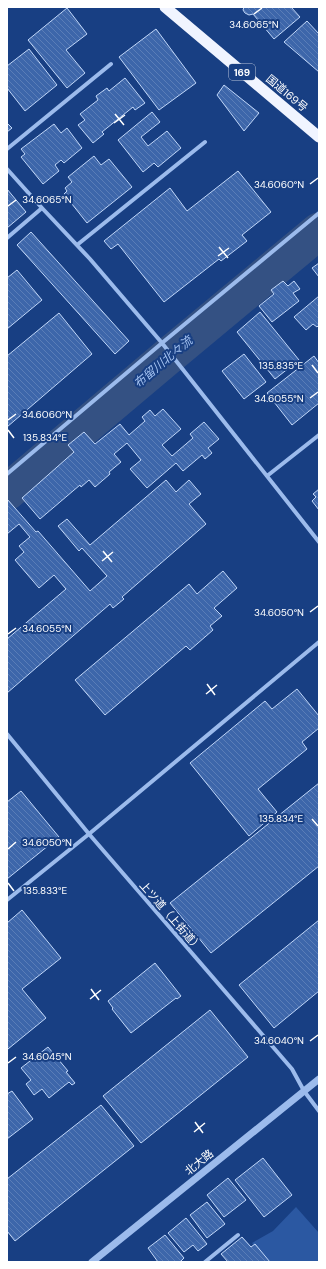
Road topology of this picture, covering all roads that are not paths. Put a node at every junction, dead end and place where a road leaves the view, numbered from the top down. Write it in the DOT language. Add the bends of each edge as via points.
graph roads {
  1 [pos="165,7"];
  2 [pos="111,64"];
  3 [pos="319,137"];
  4 [pos="205,142"];
  5 [pos="7,149"];
  6 [pos="7,169"];
  7 [pos="42,208"];
  8 [pos="319,213"];
  9 [pos="7,238"];
  10 [pos="77,245"];
  11 [pos="162,343"];
  12 [pos="319,435"];
  13 [pos="7,474"];
  14 [pos="267,476"];
  15 [pos="319,542"];
  16 [pos="319,642"];
  17 [pos="7,734"];
  18 [pos="89,834"];
  19 [pos="7,900"];
  20 [pos="319,1079"];
  21 [pos="304,1091"];
  22 [pos="319,1111"];
  23 [pos="238,1235"];
  24 [pos="92,1262"];
  25 [pos="205,1262"];
  1 -- 3 [label="highway, 国道169号 / 169"];
  2 -- 5 [label="street"];
  4 -- 10 [label="street"];
  6 -- 7 [label="street"];
  7 -- 9 [label="street"];
  7 -- 10 [label="street"];
  8 -- 11 [label="street"];
  10 -- 11 [label="street"];
  11 -- 13 [label="street"];
  11 -- 14 [label="street"];
  12 -- 14 [label="street"];
  14 -- 15 [label="street"];
  16 -- 18 [label="street"];
  17 -- 18 [label="street, 上ツ道（上街道）"];
  18 -- 19 [label="street"];
  18 -- 21 [label="street, 上ツ道（上街道）" via="292,1069"];
  20 -- 21 [label="street, 北大路"];
  21 -- 22 [label="street, 上ツ道（上街道）"];
  21 -- 24 [label="street, 北大路"];
  23 -- 25 [label="street"];
}
